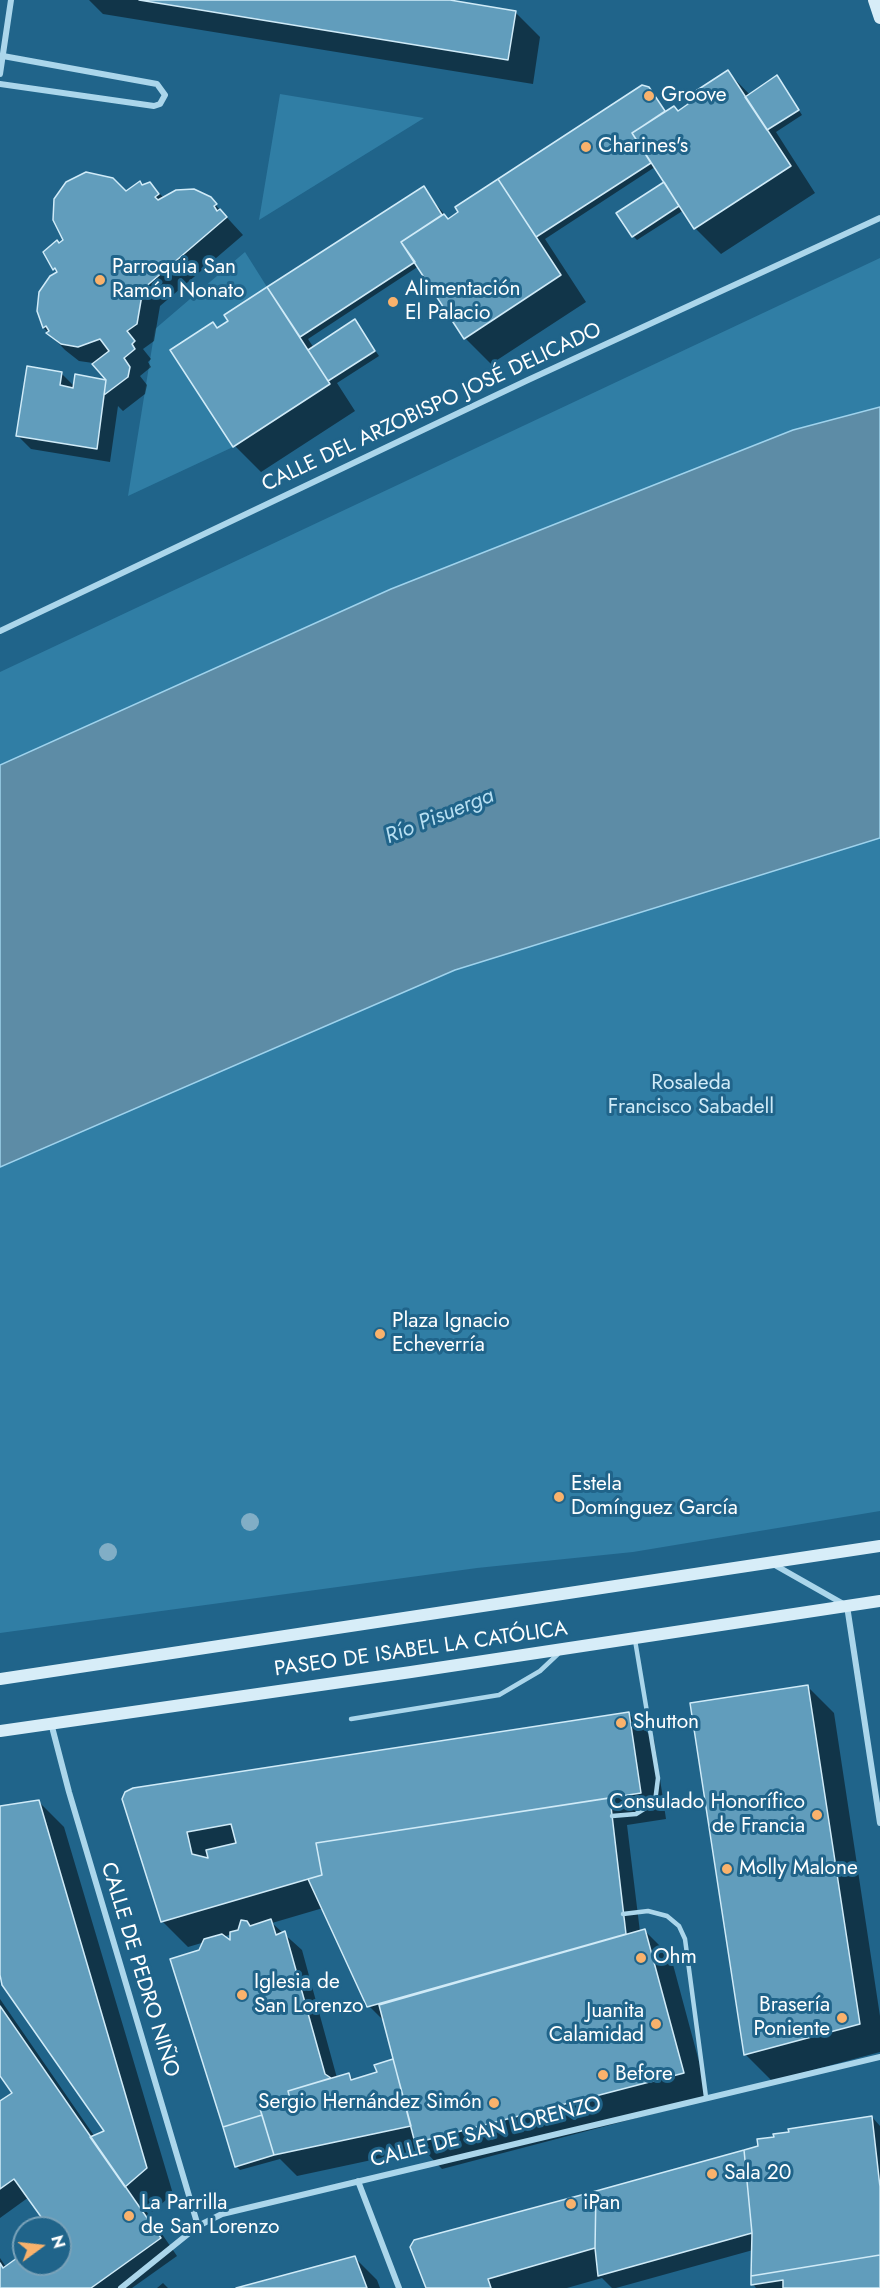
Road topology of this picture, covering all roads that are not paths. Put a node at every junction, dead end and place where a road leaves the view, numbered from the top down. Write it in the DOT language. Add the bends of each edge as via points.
graph roads {
  1 [pos="11,0"];
  2 [pos="874,0"];
  3 [pos="880,18"];
  4 [pos="3,56"];
  5 [pos="0,74"];
  6 [pos="0,84"];
  7 [pos="880,218"];
  8 [pos="0,631"];
  9 [pos="880,1546"];
  10 [pos="770,1562"];
  11 [pos="880,1601"];
  12 [pos="847,1606"];
  13 [pos="634,1638"];
  14 [pos="562,1649"];
  15 [pos="0,1679"];
  16 [pos="351,1719"];
  17 [pos="51,1723"];
  18 [pos="0,1731"];
  19 [pos="612,1816"];
  20 [pos="880,1823"];
  21 [pos="623,1914"];
  22 [pos="880,2057"];
  23 [pos="706,2097"];
  24 [pos="358,2181"];
  25 [pos="198,2226"];
  26 [pos="121,2288"];
  27 [pos="399,2288"];
  1 -- 4 [label="street"];
  2 -- 3 [label="main road"];
  4 -- 5 [label="street"];
  4 -- 6 [label="street" via="157,84 165,95 154,106"];
  7 -- 8 [label="street, CALLE DEL ARZOBISPO JOSÉ DELICADO"];
  9 -- 10 [label="main road, PASEO DE ISABEL LA CATÓLICA"];
  10 -- 12 [label="street"];
  10 -- 15 [label="main road, PASEO DE ISABEL LA CATÓLICA"];
  11 -- 12 [label="main road, PASEO DE ISABEL LA CATÓLICA"];
  12 -- 13 [label="main road, PASEO DE ISABEL LA CATÓLICA"];
  12 -- 20 [label="street"];
  13 -- 14 [label="main road, PASEO DE ISABEL LA CATÓLICA"];
  13 -- 19 [label="lane" via="658,1778 655,1802 636,1814"];
  14 -- 16 [label="lane" via="540,1671 499,1695"];
  14 -- 17 [label="main road, PASEO DE ISABEL LA CATÓLICA"];
  17 -- 18 [label="main road, PASEO DE ISABEL LA CATÓLICA"];
  17 -- 25 [label="street, CALLE DE PEDRO NIÑO"];
  21 -- 23 [label="lane" via="648,1911 667,1916 682,1932"];
  22 -- 23 [label="street, CALLE DE SAN LORENZO"];
  23 -- 24 [label="street, CALLE DE SAN LORENZO"];
  24 -- 25 [label="street, CALLE DE SAN LORENZO" via="222,2214"];
  24 -- 27 [label="street"];
  25 -- 26 [label="street, CALLE DE SAN LORENZO"];
}
